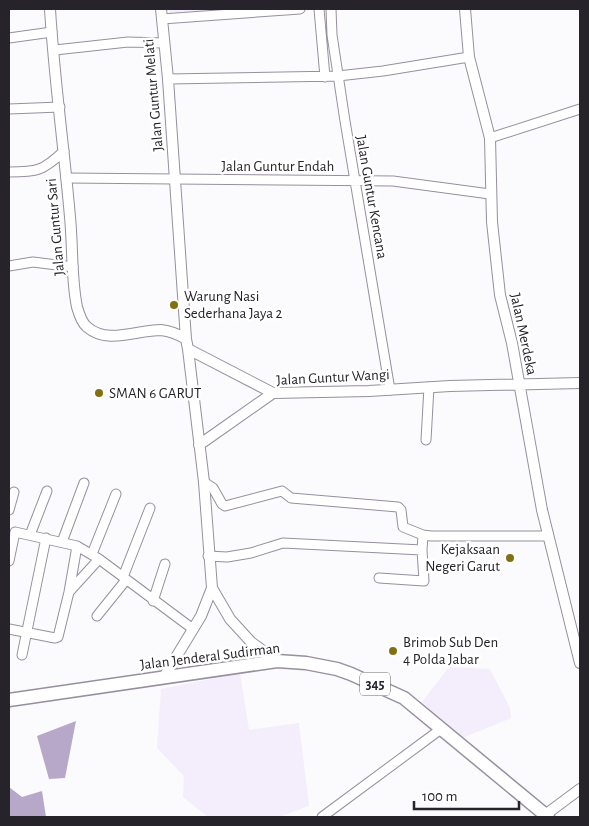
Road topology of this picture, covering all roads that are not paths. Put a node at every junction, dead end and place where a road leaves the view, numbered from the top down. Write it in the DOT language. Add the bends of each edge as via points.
graph roads {
  1 [pos="50,9"];
  2 [pos="300,9"];
  3 [pos="319,9"];
  4 [pos="331,9"];
  5 [pos="465,9"];
  6 [pos="162,14"];
  7 [pos="52,32"];
  8 [pos="9,38"];
  9 [pos="164,43"];
  10 [pos="55,50"];
  11 [pos="469,57"];
  12 [pos="325,76"];
  13 [pos="338,76"];
  14 [pos="168,79"];
  15 [pos="60,107"];
  16 [pos="9,109"];
  17 [pos="580,109"];
  18 [pos="490,138"];
  19 [pos="64,151"];
  20 [pos="9,172"];
  21 [pos="66,178"];
  22 [pos="175,180"];
  23 [pos="355,180"];
  24 [pos="490,194"];
  25 [pos="9,266"];
  26 [pos="73,267"];
  27 [pos="187,344"];
  28 [pos="580,383"];
  29 [pos="519,384"];
  30 [pos="429,387"];
  31 [pos="390,390"];
  32 [pos="273,394"];
  33 [pos="426,440"];
  34 [pos="199,445"];
  35 [pos="204,482"];
  36 [pos="84,483"];
  37 [pos="47,491"];
  38 [pos="14,492"];
  39 [pos="116,494"];
  40 [pos="150,508"];
  41 [pos="9,510"];
  42 [pos="12,532"];
  43 [pos="30,535"];
  44 [pos="423,535"];
  45 [pos="548,536"];
  46 [pos="46,538"];
  47 [pos="62,542"];
  48 [pos="77,546"];
  49 [pos="422,550"];
  50 [pos="208,556"];
  51 [pos="96,557"];
  52 [pos="9,561"];
  53 [pos="165,564"];
  54 [pos="379,578"];
  55 [pos="125,579"];
  56 [pos="212,588"];
  57 [pos="69,592"];
  58 [pos="154,601"];
  59 [pos="98,616"];
  60 [pos="9,629"];
  61 [pos="193,629"];
  62 [pos="26,633"];
  63 [pos="22,655"];
  64 [pos="277,661"];
  65 [pos="580,663"];
  66 [pos="164,676"];
  67 [pos="9,700"];
  68 [pos="441,729"];
  69 [pos="580,789"];
  70 [pos="546,816"];
  71 [pos="322,817"];
  1 -- 7 [label="street, Jalan Guntur Sari"];
  2 -- 6 [label="street"];
  3 -- 12 [label="street"];
  4 -- 13 [label="street, Jalan Guntur Kencana"];
  5 -- 11 [label="street, Jalan Merdeka"];
  6 -- 9 [label="street, Jalan Guntur Melati"];
  7 -- 8 [label="street"];
  7 -- 10 [label="street, Jalan Guntur Sari"];
  9 -- 10 [label="street" via="128,42"];
  9 -- 14 [label="street, Jalan Guntur Melati"];
  10 -- 15 [label="street, Jalan Guntur Sari"];
  11 -- 13 [label="street"];
  11 -- 18 [label="street, Jalan Merdeka"];
  12 -- 13 [label="street"];
  12 -- 14 [label="street"];
  13 -- 23 [label="street, Jalan Guntur Kencana"];
  14 -- 22 [label="street, Jalan Guntur Melati"];
  15 -- 16 [label="street"];
  15 -- 19 [label="street, Jalan Guntur Sari"];
  17 -- 18 [label="street"];
  18 -- 24 [label="street, Jalan Merdeka"];
  19 -- 20 [label="street" via="43,169"];
  19 -- 21 [label="street, Jalan Guntur Sari"];
  21 -- 22 [label="street, Jalan Guntur Endah"];
  21 -- 26 [label="street, Jalan Guntur Sari"];
  22 -- 23 [label="street, Jalan Guntur Endah"];
  22 -- 27 [label="street, Jalan Guntur Melati"];
  23 -- 24 [label="street, Jalan Guntur Endah" via="402,182"];
  23 -- 31 [label="street, Jalan Guntur Kencana"];
  24 -- 29 [label="street, Jalan Merdeka" via="500,294"];
  25 -- 26 [label="street" via="33,262"];
  26 -- 27 [label="street, Jalan Guntur Sari" via="80,317 97,334 110,336 162,330 175,333"];
  27 -- 32 [label="street, Jalan Guntur Sari"];
  27 -- 34 [label="street, Jalan Guntur Melati"];
  28 -- 29 [label="street, Jalan Guntur Wangi"];
  29 -- 30 [label="street, Jalan Guntur Wangi"];
  29 -- 45 [label="street, Jalan Merdeka"];
  30 -- 31 [label="street, Jalan Guntur Wangi"];
  30 -- 33 [label="street"];
  31 -- 32 [label="street, Jalan Guntur Wangi"];
  32 -- 34 [label="street, Jalan Guntur Wangi"];
  34 -- 35 [label="street"];
  35 -- 44 [label="street" via="213,488 225,506 282,491 291,498 398,507 403,527"];
  35 -- 50 [label="street"];
  36 -- 47 [label="street"];
  37 -- 43 [label="street"];
  38 -- 41 [label="street"];
  39 -- 51 [label="street"];
  40 -- 55 [label="street"];
  42 -- 43 [label="street"];
  42 -- 52 [label="street"];
  43 -- 46 [label="street"];
  44 -- 45 [label="street"];
  44 -- 49 [label="street"];
  45 -- 65 [label="street, Jalan Merdeka"];
  46 -- 47 [label="street"];
  46 -- 62 [label="street"];
  47 -- 48 [label="street"];
  48 -- 51 [label="street"];
  48 -- 57 [label="street"];
  49 -- 50 [label="street" via="283,543 227,557"];
  49 -- 54 [label="street" via="424,581"];
  50 -- 56 [label="street"];
  51 -- 55 [label="street"];
  51 -- 57 [label="street"];
  53 -- 58 [label="street"];
  55 -- 58 [label="street"];
  55 -- 59 [label="street"];
  56 -- 61 [label="street" via="208,603"];
  56 -- 64 [label="street" via="230,619 251,642"];
  57 -- 62 [label="street" via="58,637"];
  58 -- 61 [label="street"];
  60 -- 62 [label="street"];
  61 -- 66 [label="street"];
  62 -- 63 [label="street"];
  64 -- 66 [label="main road, Jalan Jenderal Sudirman / 345"];
  64 -- 68 [label="main road, Jalan Jenderal Sudirman / 345" via="306,663 351,674 404,698"];
  66 -- 67 [label="main road, Jalan Jenderal Sudirman / 345"];
  68 -- 70 [label="main road, Jalan Jenderal Sudirman / 345"];
  68 -- 71 [label="street"];
  69 -- 70 [label="street"];
}
